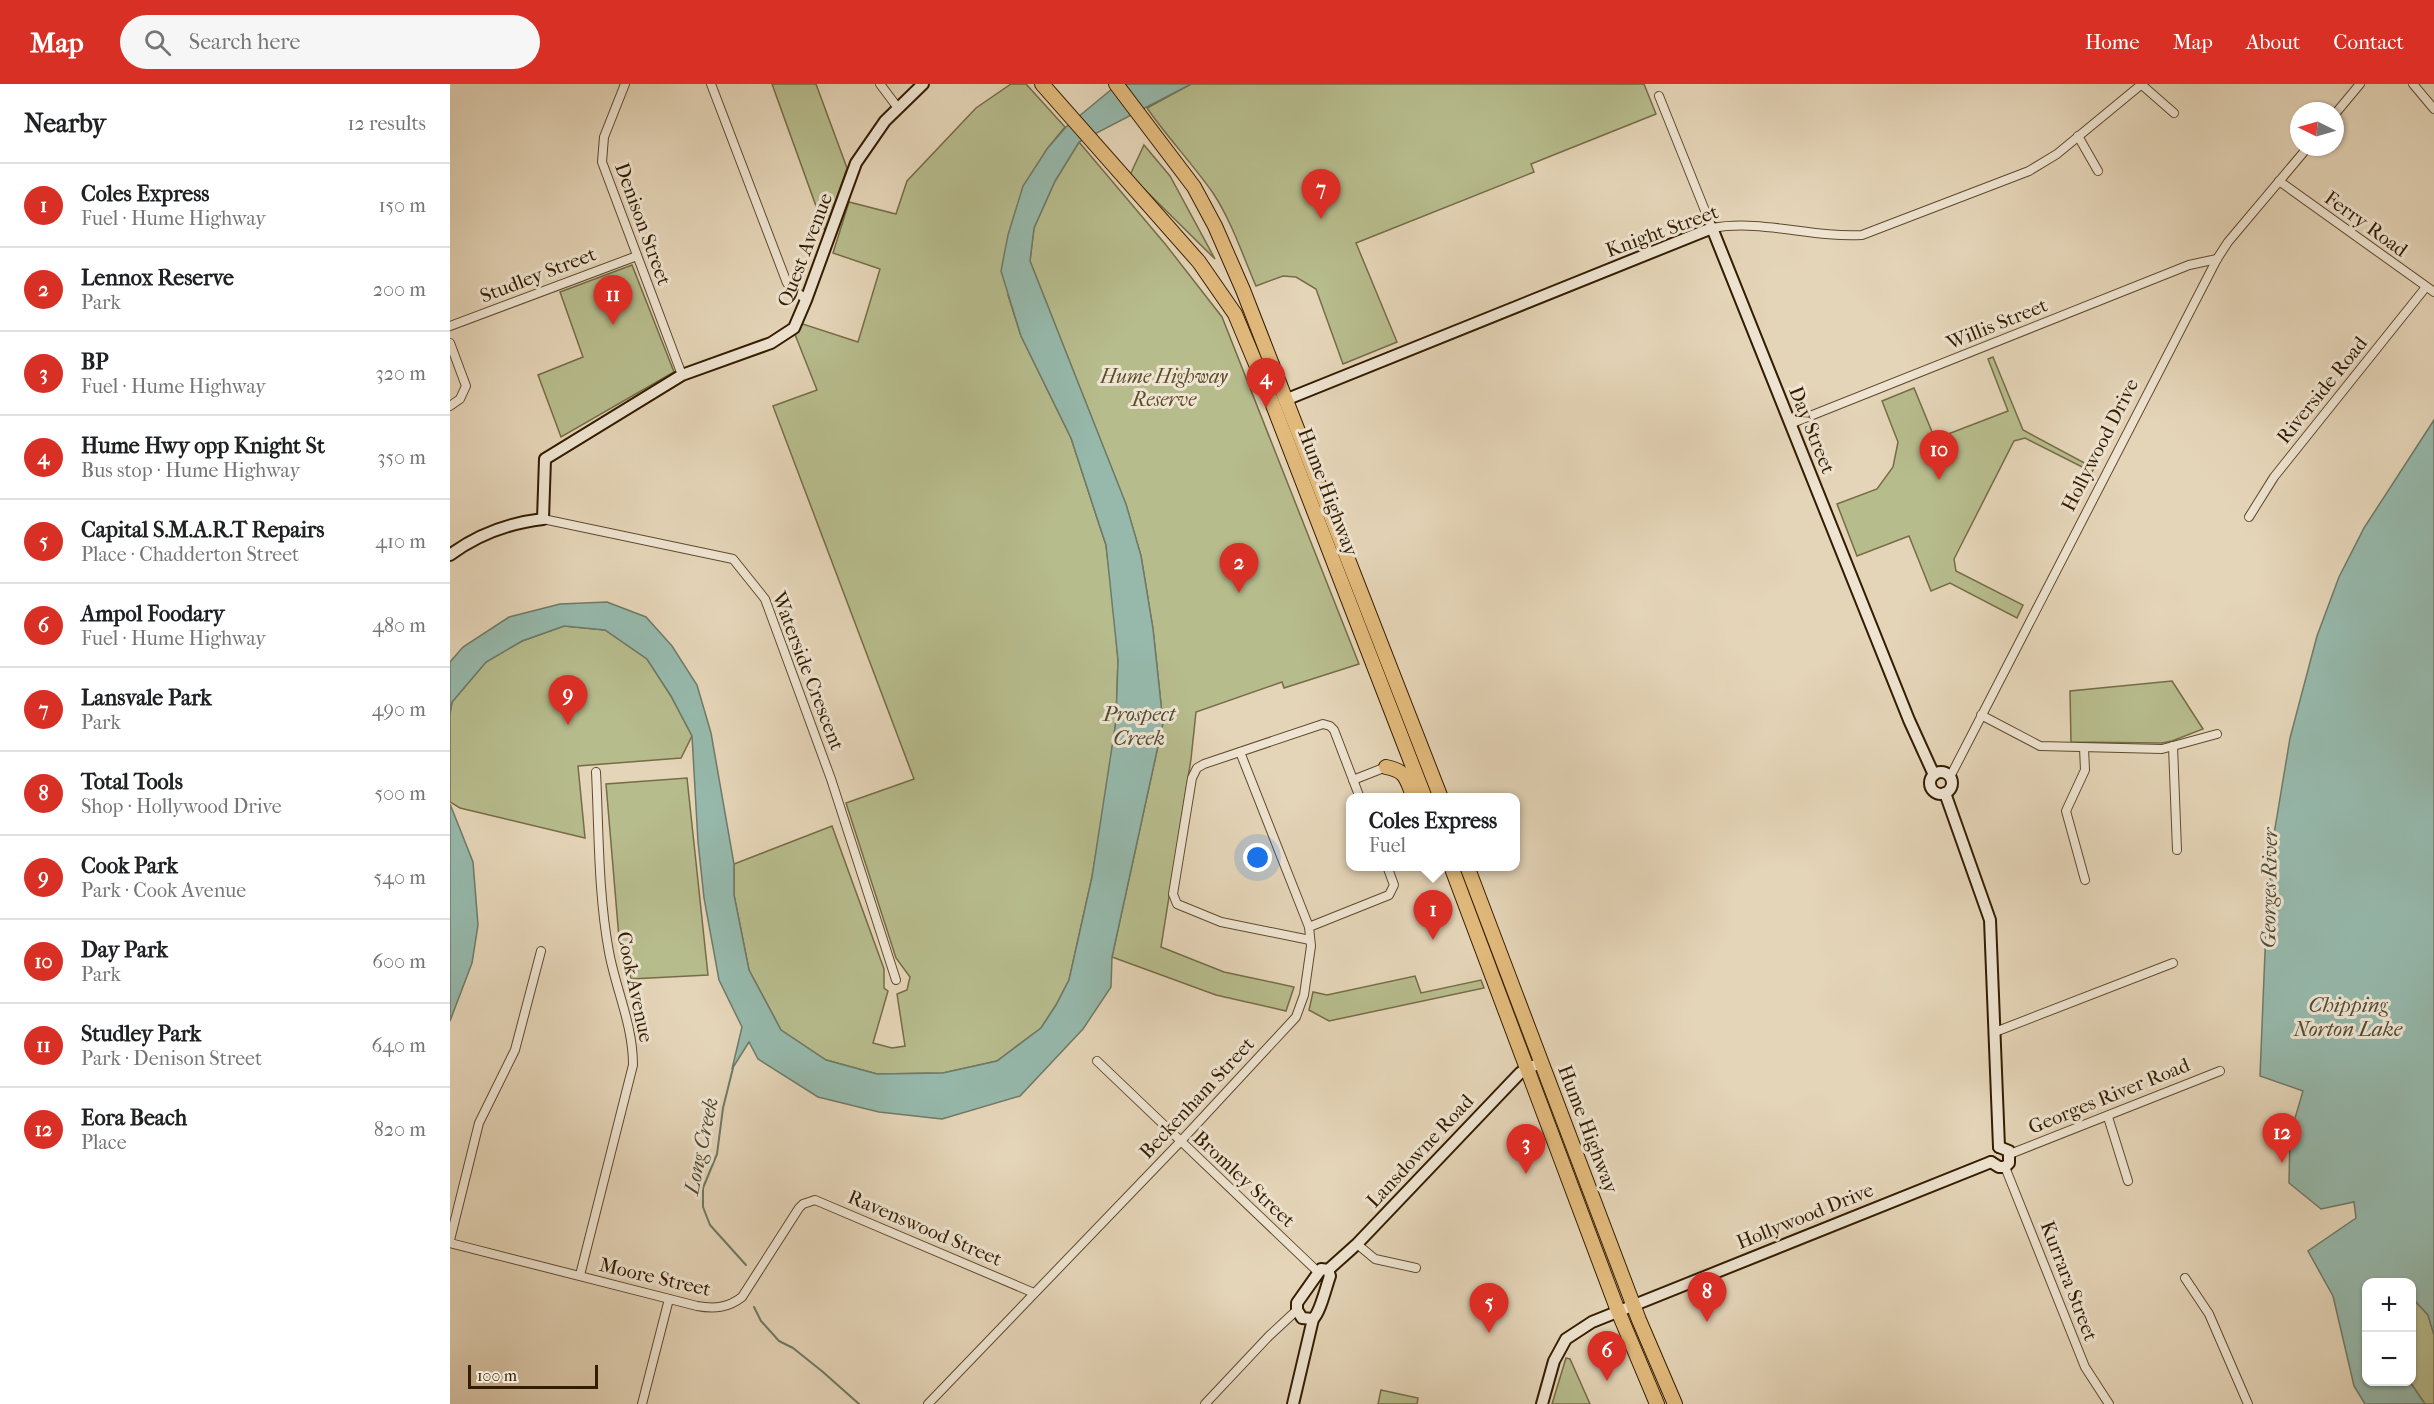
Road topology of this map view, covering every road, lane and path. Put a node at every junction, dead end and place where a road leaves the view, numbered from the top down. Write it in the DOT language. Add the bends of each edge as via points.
graph roads {
  1 [pos="625,84"];
  2 [pos="711,84"];
  3 [pos="880,84"];
  4 [pos="923,84"];
  5 [pos="1042,84"];
  6 [pos="1116,84"];
  7 [pos="2142,84"];
  8 [pos="2360,84"];
  9 [pos="2413,84"];
  10 [pos="1659,96"];
  11 [pos="2344,103"];
  12 [pos="898,108"];
  13 [pos="2434,109"];
  14 [pos="2174,112"];
  15 [pos="2078,136"];
  16 [pos="2301,156"];
  17 [pos="2098,171"];
  18 [pos="2279,182"];
  19 [pos="1712,228"];
  20 [pos="637,256"];
  21 [pos="2217,260"];
  22 [pos="2426,287"];
  23 [pos="2434,292"];
  24 [pos="806,300"];
  25 [pos="450,326"];
  26 [pos="450,343"];
  27 [pos="682,375"];
  28 [pos="1285,400"];
  29 [pos="450,406"];
  30 [pos="1790,424"];
  31 [pos="2249,517"];
  32 [pos="543,519"];
  33 [pos="450,555"];
  34 [pos="1981,715"];
  35 [pos="2217,734"];
  36 [pos="1403,741"];
  37 [pos="2173,746"];
  38 [pos="2084,748"];
  39 [pos="1240,752"];
  40 [pos="1386,767"];
  41 [pos="596,772"];
  42 [pos="1934,775"];
  43 [pos="1950,777"];
  44 [pos="1353,780"];
  45 [pos="1358,793"];
  46 [pos="1412,793"];
  47 [pos="1423,793"];
  48 [pos="1439,793"];
  49 [pos="1945,793"];
  50 [pos="2177,850"];
  51 [pos="1389,871"];
  52 [pos="1453,871"];
  53 [pos="1469,871"];
  54 [pos="2085,880"];
  55 [pos="1309,927"];
  56 [pos="1310,940"];
  57 [pos="541,951"];
  58 [pos="2173,963"];
  59 [pos="896,980"];
  60 [pos="1995,1032"];
  61 [pos="1097,1061"];
  62 [pos="1542,1063"];
  63 [pos="1527,1068"];
  64 [pos="2220,1071"];
  65 [pos="2108,1117"];
  66 [pos="1180,1142"];
  67 [pos="1999,1147"];
  68 [pos="2010,1154"];
  69 [pos="1991,1162"];
  70 [pos="2005,1167"];
  71 [pos="2128,1181"];
  72 [pos="803,1204"];
  73 [pos="450,1242"];
  74 [pos="1357,1244"];
  75 [pos="1416,1268"];
  76 [pos="1323,1271"];
  77 [pos="580,1275"];
  78 [pos="2185,1278"];
  79 [pos="1034,1293"];
  80 [pos="669,1299"];
  81 [pos="1633,1304"];
  82 [pos="1297,1310"];
  83 [pos="1618,1311"];
  84 [pos="1313,1318"];
  85 [pos="642,1404"];
  86 [pos="928,1404"];
  87 [pos="1205,1404"];
  88 [pos="1293,1404"];
  89 [pos="1542,1404"];
  90 [pos="1656,1404"];
  91 [pos="1675,1404"];
  92 [pos="2109,1404"];
  93 [pos="2247,1404"];
  1 -- 20 [label="street, Denison Street" via="601,153"];
  2 -- 24 [label="street" via="787,283"];
  3 -- 12 [label="street"];
  4 -- 12 [label="street, Quest Avenue"];
  5 -- 36 [label="highway, Hume Highway" via="1199,262 1235,314"];
  6 -- 28 [label="highway, Hume Highway" via="1194,187 1215,226"];
  7 -- 14 [label="street"];
  7 -- 15 [label="street, Knight Street"];
  8 -- 11 [label="street"];
  9 -- 13 [label="street"];
  10 -- 19 [label="street, Day Street"];
  12 -- 24 [label="street, Quest Avenue" via="856,163"];
  15 -- 17 [label="street"];
  15 -- 19 [label="street, Knight Street" via="2029,171 1862,235 1837,236 1735,224"];
  16 -- 18 [label="street, Hollywood Drive"];
  18 -- 21 [label="street, Hollywood Drive"];
  18 -- 22 [label="street, Ferry Road"];
  19 -- 28 [label="street, Knight Street"];
  19 -- 30 [label="street, Day Street"];
  20 -- 25 [label="street, Studley Street"];
  20 -- 27 [label="street, Denison Street"];
  21 -- 30 [label="street, Willis Street" via="2189,264"];
  21 -- 34 [label="street, Hollywood Drive"];
  22 -- 23 [label="street, Ferry Road"];
  22 -- 31 [label="street, Riverside Road" via="2274,477"];
  24 -- 27 [label="street, Quest Avenue" via="794,328 771,343"];
  26 -- 29 [label="street" via="466,386 460,399"];
  27 -- 32 [label="street, Quest Avenue" via="545,459"];
  28 -- 48 [label="highway, Hume Highway"];
  30 -- 42 [label="street, Day Street"];
  32 -- 33 [label="street, Waterside Crescent" via="515,523 468,541"];
  32 -- 59 [label="street, Waterside Crescent" via="733,559 765,599 831,779"];
  34 -- 38 [label="street" via="2040,746"];
  34 -- 43 [label="street, Hollywood Drive"];
  35 -- 37 [label="street"];
  36 -- 40 [label="highway" via="1398,755"];
  36 -- 47 [label="highway, Hume Highway"];
  37 -- 38 [label="street"];
  37 -- 50 [label="street"];
  38 -- 54 [label="street" via="2085,770 2066,811"];
  39 -- 44 [label="street" via="1323,724 1334,730"];
  39 -- 55 [label="street, Beckenham Street"];
  39 -- 56 [label="street" via="1204,764 1192,778 1173,894 1177,904 1221,922"];
  40 -- 44 [label="street"];
  40 -- 46 [label="highway" via="1404,773"];
  41 -- 77 [label="street, Cook Avenue" via="604,917 609,953 631,1032 633,1065"];
  42 -- 43 [label="street" via="1941,772"];
  42 -- 49 [label="street" via="1932,789"];
  43 -- 49 [label="street" via="1952,786"];
  44 -- 45 [label="street"];
  49 -- 60 [label="street" via="1990,920"];
  51 -- 55 [label="street" via="1394,885 1389,895"];
  52 -- 63 [label="highway, Hume Highway"];
  53 -- 62 [label="highway, Hume Highway"];
  55 -- 56 [label="street, Beckenham Street"];
  56 -- 66 [label="street, Beckenham Street" via="1304,995 1296,1017"];
  57 -- 73 [label="street" via="515,1050 479,1123"];
  58 -- 60 [label="street"];
  60 -- 67 [label="street"];
  61 -- 66 [label="street, Bromley Street"];
  62 -- 63 [label="street, Lansdowne Road"];
  62 -- 81 [label="highway, Hume Highway"];
  63 -- 74 [label="street, Lansdowne Road"];
  63 -- 83 [label="highway, Hume Highway"];
  64 -- 65 [label="street, Georges River Road"];
  65 -- 68 [label="street, Georges River Road"];
  65 -- 71 [label="street"];
  66 -- 76 [label="street, Bromley Street"];
  66 -- 79 [label="street, Beckenham Street"];
  67 -- 68 [label="street"];
  67 -- 69 [label="street" via="1991,1153"];
  68 -- 70 [label="street" via="2011,1160"];
  69 -- 70 [label="street"];
  69 -- 81 [label="street, Hollywood Drive"];
  70 -- 92 [label="street, Kurrara Street" via="2081,1358"];
  72 -- 79 [label="street, Ravenswood Street" via="822,1202"];
  72 -- 80 [label="street, Moore Street" via="736,1302 706,1308"];
  73 -- 77 [label="street, Moore Street"];
  74 -- 75 [label="street" via="1375,1258"];
  74 -- 76 [label="street, Lansdowne Road"];
  76 -- 82 [label="street, Lansdowne Road" via="1298,1300"];
  76 -- 84 [label="street" via="1330,1276 1319,1312"];
  77 -- 80 [label="street, Moore Street"];
  78 -- 93 [label="street" via="2209,1314"];
  79 -- 86 [label="street, Beckenham Street"];
  80 -- 85 [label="street"];
  81 -- 83 [label="street, Hollywood Drive"];
  81 -- 91 [label="highway, Hume Highway"];
  82 -- 84 [label="street" via="1302,1317"];
  82 -- 87 [label="street"];
  83 -- 89 [label="street, Hollywood Drive" via="1566,1339 1554,1361"];
  83 -- 90 [label="highway, Hume Highway"];
  84 -- 88 [label="street"];
}
